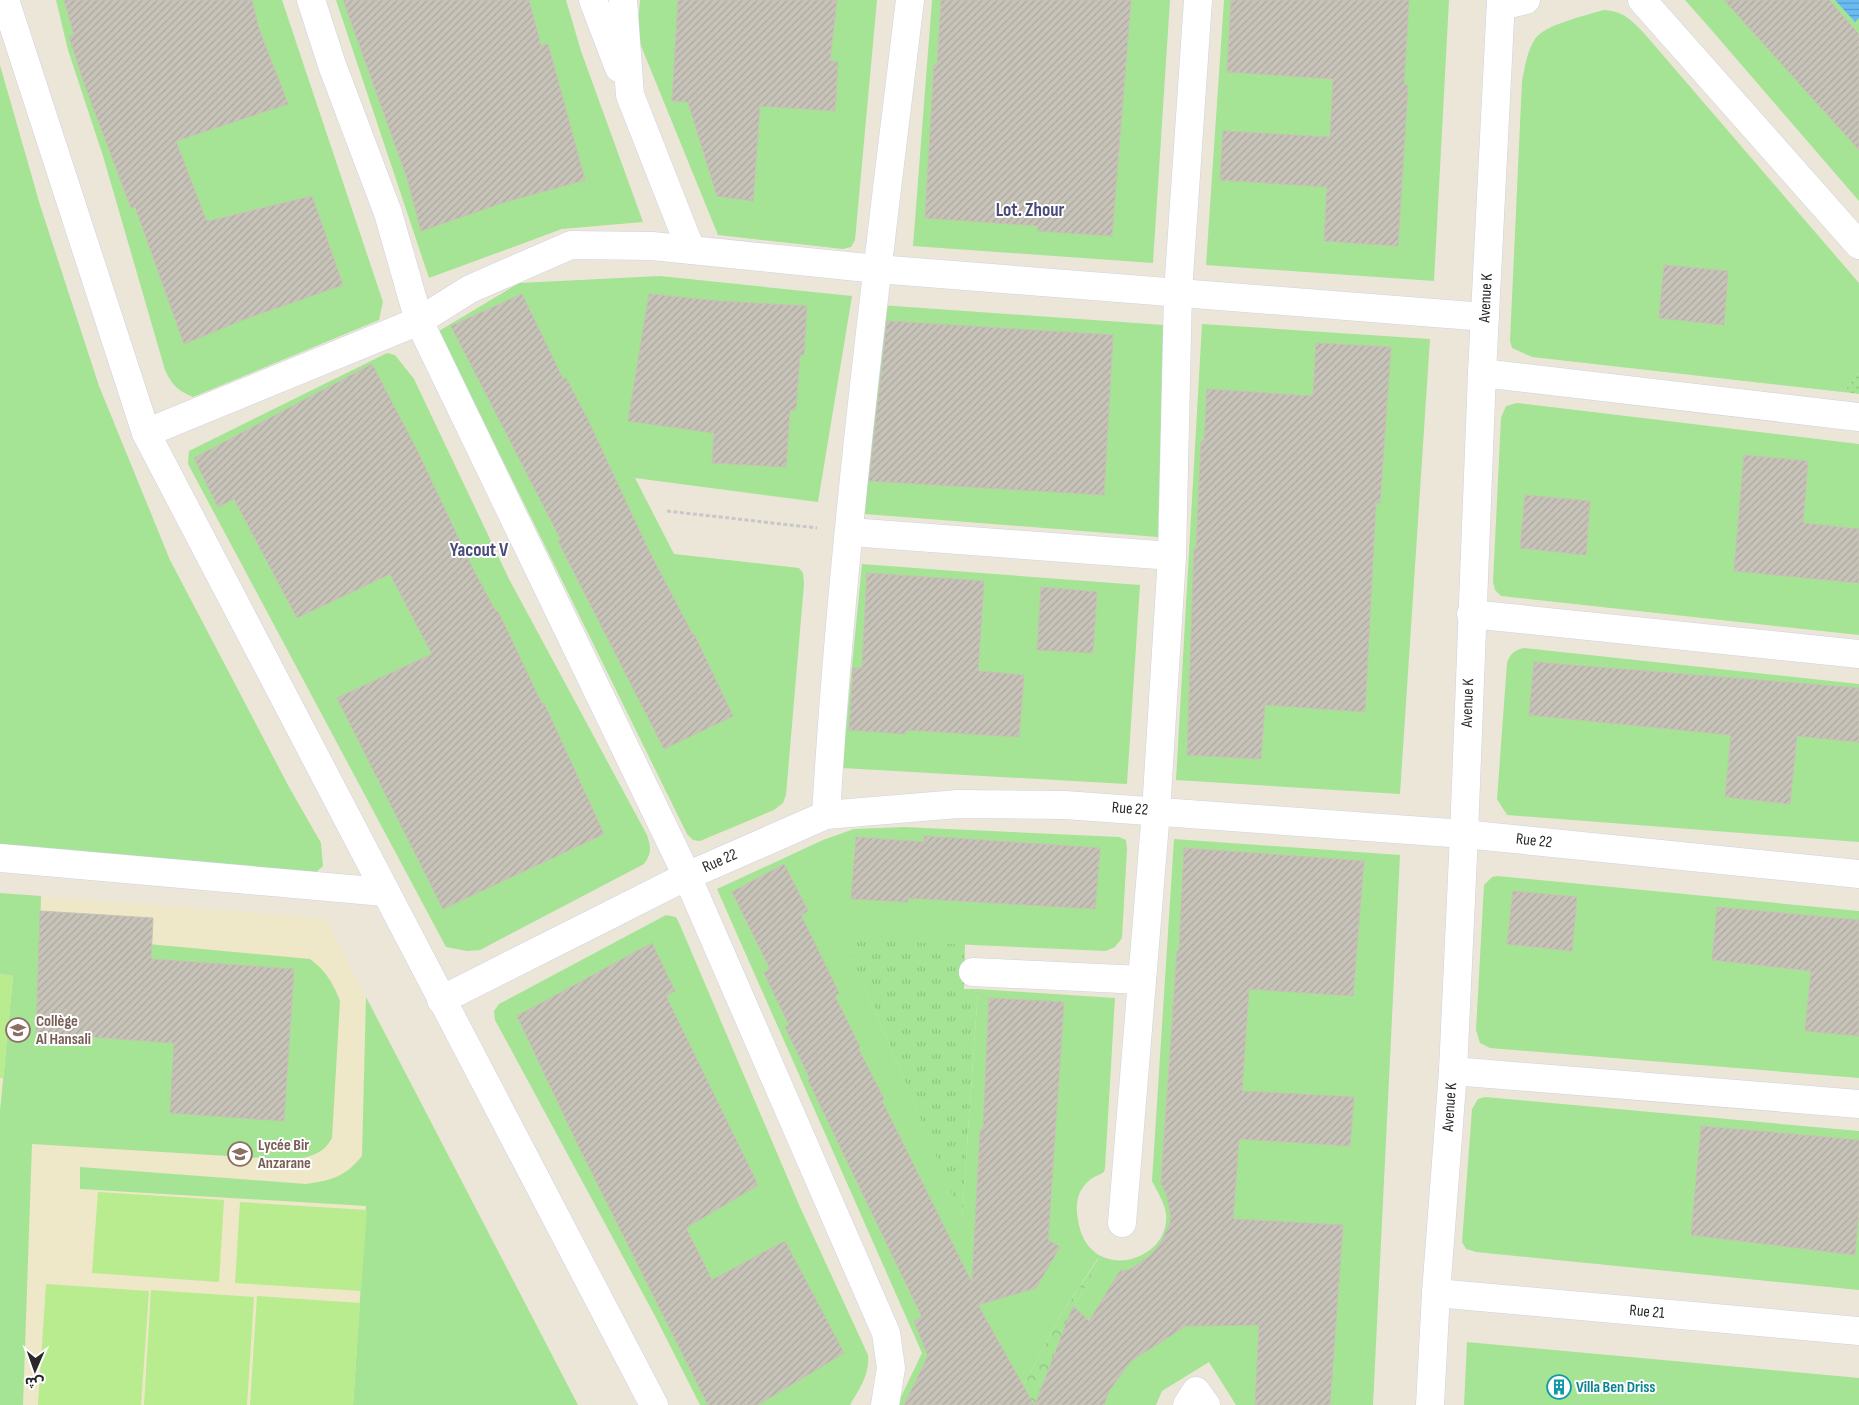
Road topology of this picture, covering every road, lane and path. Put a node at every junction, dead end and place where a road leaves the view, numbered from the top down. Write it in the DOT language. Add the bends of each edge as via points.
graph roads {
  1 [pos="5,0"];
  2 [pos="311,0"];
  3 [pos="593,0"];
  4 [pos="623,0"];
  5 [pos="910,0"];
  6 [pos="1198,0"];
  7 [pos="1642,0"];
  8 [pos="1509,2"];
  9 [pos="630,95"];
  10 [pos="1859,245"];
  11 [pos="691,250"];
  12 [pos="877,269"];
  13 [pos="1178,292"];
  14 [pos="1485,317"];
  15 [pos="419,321"];
  16 [pos="1482,373"];
  17 [pos="1859,417"];
  18 [pos="146,433"];
  19 [pos="668,511"];
  20 [pos="850,532"];
  21 [pos="1172,556"];
  22 [pos="1471,614"];
  23 [pos="1859,654"];
  24 [pos="1156,811"];
  25 [pos="826,815"];
  26 [pos="1464,834"];
  27 [pos="0,858"];
  28 [pos="1859,874"];
  29 [pos="687,876"];
  30 [pos="384,892"];
  31 [pos="973,972"];
  32 [pos="1142,980"];
  33 [pos="441,1000"];
  34 [pos="1453,1070"];
  35 [pos="1859,1104"];
  36 [pos="1122,1223"];
  37 [pos="1436,1293"];
  38 [pos="1859,1331"];
  39 [pos="654,1405"];
  40 [pos="885,1405"];
  41 [pos="1187,1405"];
  42 [pos="1206,1405"];
  43 [pos="1430,1405"];
  1 -- 18 [label="street"];
  2 -- 15 [label="street" via="388,213"];
  3 -- 9 [label="street"];
  4 -- 9 [label="street"];
  5 -- 12 [label="street"];
  6 -- 13 [label="street"];
  7 -- 10 [label="street"];
  8 -- 14 [label="street, Avenue K"];
  9 -- 11 [label="street"];
  11 -- 12 [label="street"];
  11 -- 15 [label="street" via="571,245 470,289"];
  12 -- 13 [label="street"];
  12 -- 20 [label="street"];
  13 -- 14 [label="street"];
  13 -- 21 [label="street"];
  14 -- 16 [label="street, Avenue K"];
  15 -- 18 [label="street"];
  15 -- 29 [label="street"];
  16 -- 17 [label="street"];
  16 -- 22 [label="street, Avenue K"];
  18 -- 30 [label="street"];
  19 -- 20 [label="path"];
  20 -- 21 [label="street"];
  20 -- 25 [label="street" via="833,693"];
  21 -- 24 [label="street"];
  22 -- 23 [label="street"];
  22 -- 26 [label="street, Avenue K"];
  24 -- 25 [label="street, Rue 22" via="1065,804 958,804"];
  24 -- 26 [label="street, Rue 22"];
  24 -- 32 [label="street"];
  25 -- 29 [label="street, Rue 22"];
  26 -- 28 [label="street, Rue 22"];
  26 -- 34 [label="street, Avenue K"];
  27 -- 30 [label="street"];
  29 -- 33 [label="street, Rue 22"];
  29 -- 40 [label="street" via="886,1333 891,1368"];
  30 -- 33 [label="street"];
  31 -- 32 [label="street"];
  32 -- 36 [label="street"];
  33 -- 39 [label="street"];
  34 -- 35 [label="street"];
  34 -- 37 [label="street, Avenue K"];
  37 -- 38 [label="street, Rue 21"];
  37 -- 43 [label="street, Avenue K"];
  41 -- 42 [label="street" via="1196,1391"];
}
